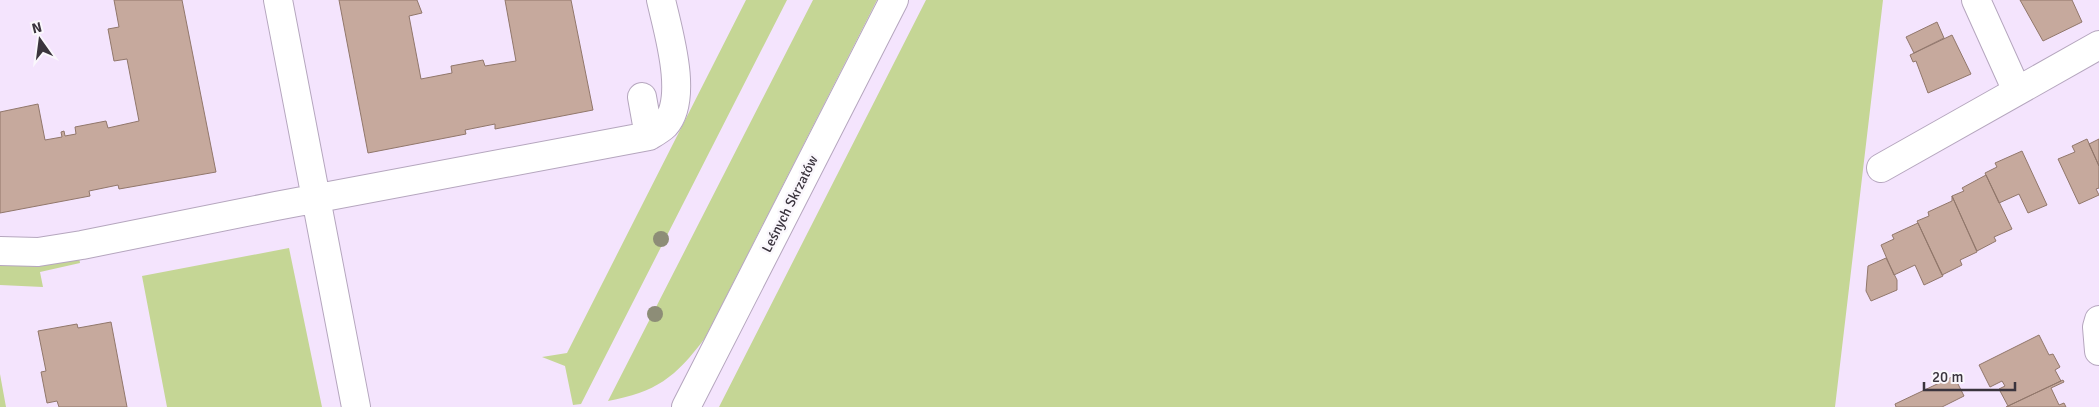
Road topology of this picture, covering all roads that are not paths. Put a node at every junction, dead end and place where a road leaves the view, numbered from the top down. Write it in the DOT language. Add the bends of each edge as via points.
graph roads {
  1 [pos="278,0"];
  2 [pos="662,0"];
  3 [pos="894,0"];
  4 [pos="1976,0"];
  5 [pos="2099,45"];
  6 [pos="2017,91"];
  7 [pos="642,97"];
  8 [pos="649,136"];
  9 [pos="1880,168"];
  10 [pos="316,200"];
  11 [pos="0,251"];
  12 [pos="2099,320"];
  13 [pos="2099,351"];
  14 [pos="356,407"];
  15 [pos="686,407"];
  1 -- 10 [label="street"];
  2 -- 8 [label="street" via="676,89 673,112 665,125"];
  3 -- 15 [label="street, Leśnych Skrzatów"];
  4 -- 6 [label="street"];
  5 -- 6 [label="street"];
  6 -- 9 [label="street"];
  7 -- 8 [label="street"];
  8 -- 10 [label="street"];
  10 -- 11 [label="street" via="82,245 38,252"];
  10 -- 14 [label="street"];
  12 -- 13 [label="street"];
}
